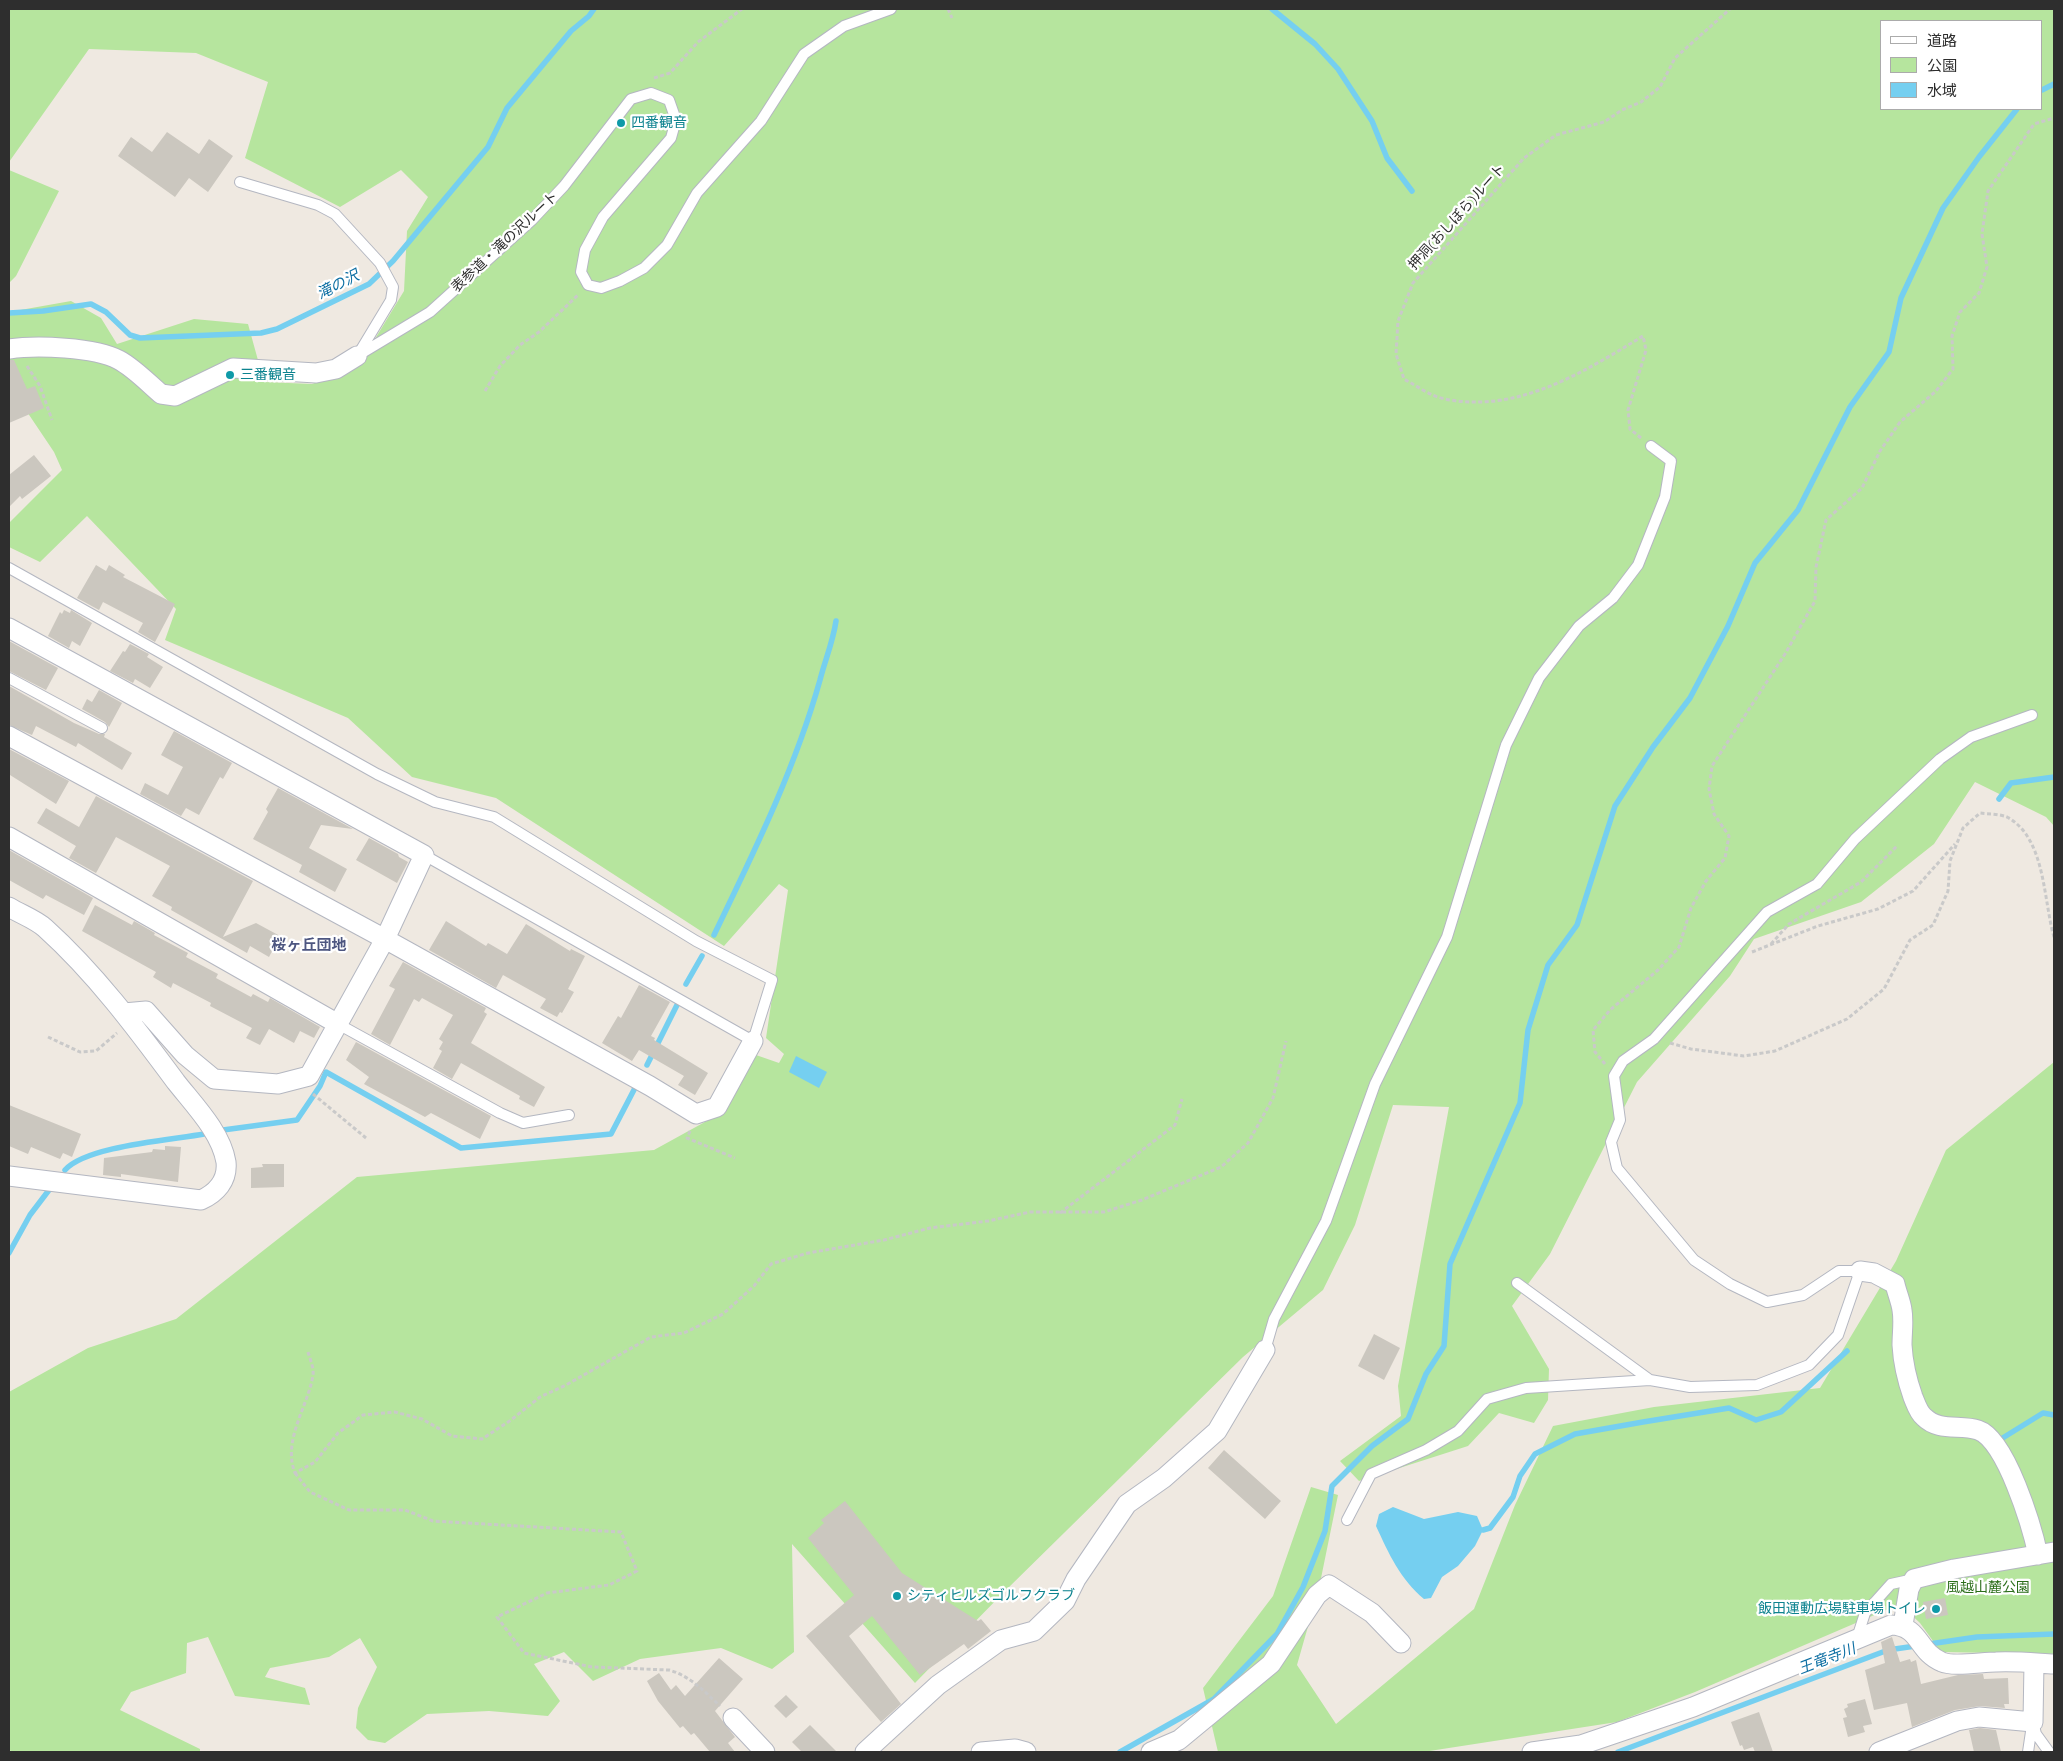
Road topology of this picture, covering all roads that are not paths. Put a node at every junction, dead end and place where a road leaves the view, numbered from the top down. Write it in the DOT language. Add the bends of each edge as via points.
graph roads {
  1 [pos="891,9"];
  2 [pos="240,182"];
  3 [pos="18,349"];
  4 [pos="357,356"];
  5 [pos="1651,446"];
  6 [pos="9,568"];
  7 [pos="9,628"];
  8 [pos="9,678"];
  9 [pos="2032,715"];
  10 [pos="102,728"];
  11 [pos="9,736"];
  12 [pos="9,837"];
  13 [pos="424,855"];
  14 [pos="9,907"];
  15 [pos="385,939"];
  16 [pos="128,1017"];
  17 [pos="338,1024"];
  18 [pos="753,1041"];
  19 [pos="569,1115"];
  20 [pos="9,1176"];
  21 [pos="1860,1271"];
  22 [pos="1517,1283"];
  23 [pos="1265,1350"];
  24 [pos="1650,1380"];
  25 [pos="1348,1520"];
  26 [pos="2046,1553"];
  27 [pos="1914,1579"];
  28 [pos="1906,1627"];
  29 [pos="1857,1638"];
  30 [pos="1402,1643"];
  31 [pos="2034,1663"];
  32 [pos="2054,1664"];
  33 [pos="733,1718"];
  34 [pos="2033,1722"];
  35 [pos="765,1752"];
  36 [pos="865,1752"];
  37 [pos="981,1752"];
  38 [pos="1026,1752"];
  39 [pos="1151,1752"];
  40 [pos="1532,1752"];
  41 [pos="1879,1752"];
  42 [pos="2028,1752"];
  43 [pos="2049,1752"];
  1 -- 4 [label="lane, 表参道・滝の沢ルート" via="844,26 804,54 761,121 697,193 667,245 644,268 601,288 588,285 581,272 585,250 603,218 670,138 676,120 668,100 651,93 631,99 564,186 532,220 430,312"];
  2 -- 4 [label="lane" via="318,205 334,214 380,263 393,287 391,300"];
  3 -- 4 [label="street" via="76,350 110,356 121,360 168,397 233,368 316,373 336,369"];
  5 -- 23 [label="lane" via="1671,462 1665,497 1638,565 1613,598 1579,626 1539,678 1506,745 1447,937 1375,1084 1326,1221 1274,1319"];
  6 -- 18 [label="lane" via="376,774 435,802 494,817 696,940 772,980"];
  7 -- 13 [label="street"];
  8 -- 10 [label="lane"];
  9 -- 21 [label="lane" via="1971,737 1940,759 1855,839 1817,884 1767,912 1654,1039 1623,1061 1614,1076 1620,1120 1611,1142 1617,1168 1694,1260 1730,1284 1767,1302 1803,1295 1839,1271"];
  11 -- 15 [label="street"];
  12 -- 17 [label="street"];
  13 -- 15 [label="street"];
  13 -- 18 [label="lane"];
  14 -- 16 [label="street" via="43,926 87,969"];
  15 -- 17 [label="street"];
  15 -- 18 [label="street" via="696,1114 717,1107"];
  16 -- 17 [label="street" via="146,1011 185,1055 214,1079 278,1084 309,1076"];
  16 -- 20 [label="street" via="222,1146 226,1164 216,1193 201,1200 184,1199"];
  17 -- 19 [label="lane" via="523,1123"];
  21 -- 24 [label="lane" via="1838,1335 1809,1365 1757,1385 1690,1387"];
  21 -- 26 [label="street" via="1874,1273 1895,1284 1902,1310 1906,1379 1917,1408 1924,1418 1942,1427 1963,1426 1980,1430 1990,1440 2003,1458"];
  22 -- 24 [label="lane"];
  23 -- 36 [label="street" via="1217,1432 1164,1478 1127,1504 1065,1602 1034,1630 1001,1640 938,1685"];
  24 -- 25 [label="lane" via="1526,1388 1487,1400 1458,1432 1371,1474"];
  26 -- 27 [label="street"];
  27 -- 28 [label="street" via="1908,1589"];
  27 -- 29 [label="lane" via="1891,1584 1864,1613"];
  28 -- 29 [label="street" via="1891,1625"];
  28 -- 31 [label="street" via="1931,1656 1944,1663"];
  29 -- 40 [label="street" via="1683,1711 1581,1745"];
  30 -- 39 [label="street" via="1372,1613 1329,1585 1317,1595 1271,1664 1179,1740"];
  31 -- 32 [label="street"];
  31 -- 34 [label="street"];
  33 -- 35 [label="street"];
  34 -- 41 [label="street" via="1979,1717"];
  34 -- 42 [label="lane"];
  34 -- 43 [label="lane" via="2036,1734"];
  37 -- 38 [label="street" via="1015,1749"];
}
